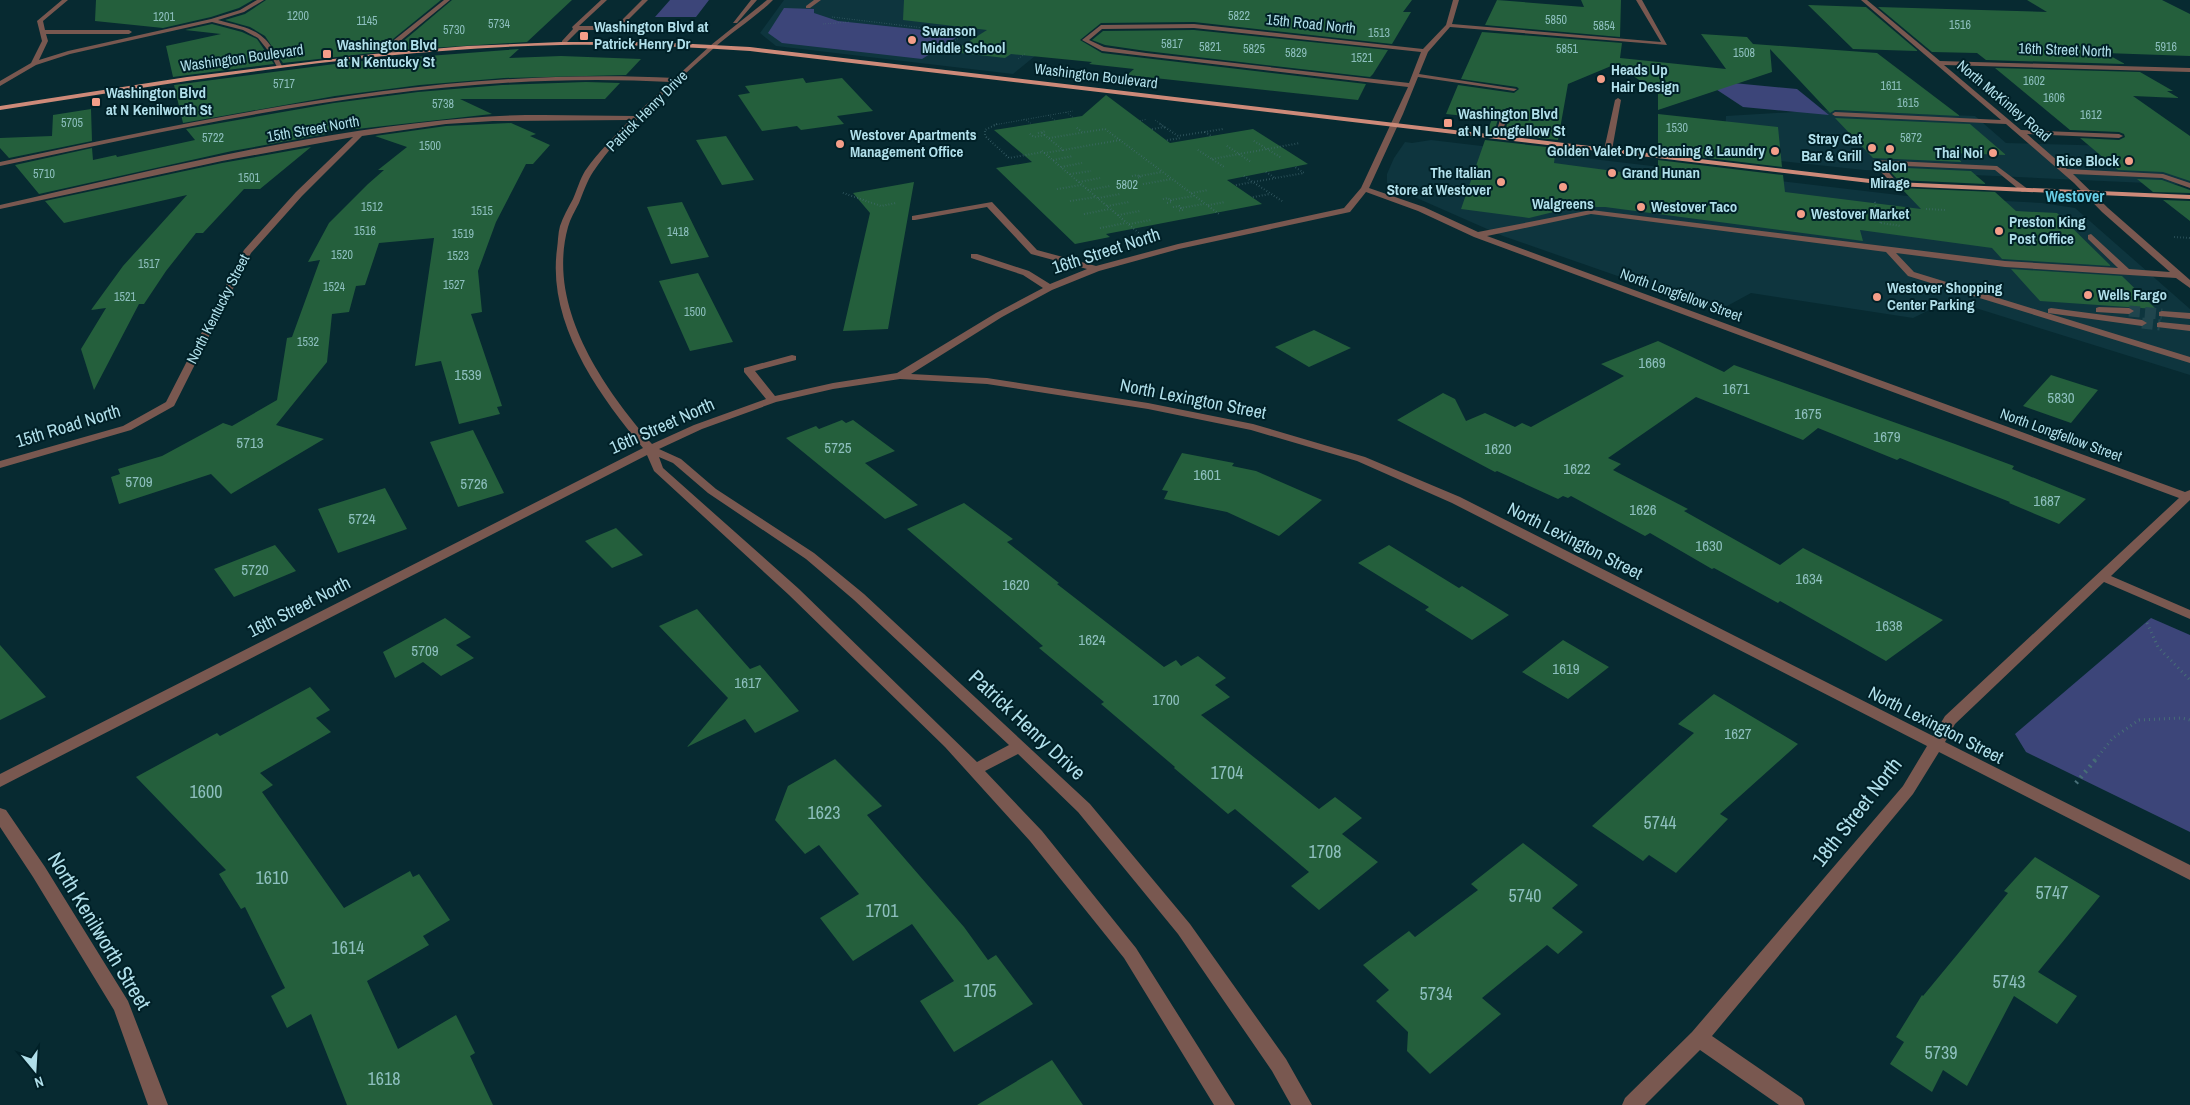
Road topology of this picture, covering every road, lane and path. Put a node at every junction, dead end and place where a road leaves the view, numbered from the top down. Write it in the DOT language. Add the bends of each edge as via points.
graph roads {
  1 [pos="65,0"];
  2 [pos="261,0"];
  3 [pos="447,0"];
  4 [pos="604,0"];
  5 [pos="645,0"];
  6 [pos="754,0"];
  7 [pos="770,0"];
  8 [pos="818,0"];
  9 [pos="1455,0"];
  10 [pos="1640,0"];
  11 [pos="1864,0"];
  12 [pos="808,7"];
  13 [pos="830,16"];
  14 [pos="212,20"];
  15 [pos="863,22"];
  16 [pos="820,24"];
  17 [pos="1449,25"];
  18 [pos="578,28"];
  19 [pos="167,30"];
  20 [pos="43,32"];
  21 [pos="564,42"];
  22 [pos="713,46"];
  23 [pos="942,49"];
  24 [pos="1425,51"];
  25 [pos="393,52"];
  26 [pos="1938,63"];
  27 [pos="34,64"];
  28 [pos="279,66"];
  29 [pos="2190,70"];
  30 [pos="1415,75"];
  31 [pos="677,80"];
  32 [pos="0,84"];
  33 [pos="1411,85"];
  34 [pos="1514,89"];
  35 [pos="1618,100"];
  36 [pos="0,108"];
  37 [pos="1076,111"];
  38 [pos="1066,112"];
  39 [pos="1834,114"];
  40 [pos="1048,115"];
  41 [pos="636,118"];
  42 [pos="1074,118"];
  43 [pos="1024,119"];
  44 [pos="1056,120"];
  45 [pos="1503,120"];
  46 [pos="2007,122"];
  47 [pos="1032,124"];
  48 [pos="1094,125"];
  49 [pos="1395,126"];
  50 [pos="1165,127"];
  51 [pos="1077,128"];
  52 [pos="1152,129"];
  53 [pos="1100,130"];
  54 [pos="1046,131"];
  55 [pos="1042,132"];
  56 [pos="1083,132"];
  57 [pos="1205,132"];
  58 [pos="2020,132"];
  59 [pos="1038,133"];
  60 [pos="1030,134"];
  61 [pos="359,135"];
  62 [pos="1046,135"];
  63 [pos="1178,136"];
  64 [pos="1211,136"];
  65 [pos="2119,136"];
  66 [pos="1497,137"];
  67 [pos="1049,138"];
  68 [pos="1181,138"];
  69 [pos="1120,140"];
  70 [pos="1167,140"];
  71 [pos="1185,140"];
  72 [pos="1250,141"];
  73 [pos="1300,143"];
  74 [pos="1223,146"];
  75 [pos="1267,149"];
  76 [pos="1063,150"];
  77 [pos="1194,150"];
  78 [pos="1608,150"];
  79 [pos="1043,152"];
  80 [pos="1239,154"];
  81 [pos="1073,156"];
  82 [pos="1280,157"];
  83 [pos="1212,159"];
  84 [pos="1052,160"];
  85 [pos="1251,162"];
  86 [pos="1082,163"];
  87 [pos="0,164"];
  88 [pos="1061,167"];
  89 [pos="1224,167"];
  90 [pos="1294,167"];
  91 [pos="1092,171"];
  92 [pos="2065,171"];
  93 [pos="1163,172"];
  94 [pos="1266,172"];
  95 [pos="1070,174"];
  96 [pos="1132,176"];
  97 [pos="1139,176"];
  98 [pos="1244,176"];
  99 [pos="1100,178"];
  100 [pos="1136,178"];
  101 [pos="1275,178"];
  102 [pos="1172,179"];
  103 [pos="1078,182"];
  104 [pos="1253,182"];
  105 [pos="1143,184"];
  106 [pos="1895,184"];
  107 [pos="1082,185"];
  108 [pos="1236,185"];
  109 [pos="1110,186"];
  110 [pos="2190,186"];
  111 [pos="1057,189"];
  112 [pos="1365,189"];
  113 [pos="1088,190"];
  114 [pos="1208,190"];
  115 [pos="2025,190"];
  116 [pos="1191,193"];
  117 [pos="2086,193"];
  118 [pos="1120,194"];
  119 [pos="1271,194"];
  120 [pos="1194,196"];
  121 [pos="1253,197"];
  122 [pos="2190,197"];
  123 [pos="1097,198"];
  124 [pos="1163,200"];
  125 [pos="1170,200"];
  126 [pos="1868,200"];
  127 [pos="1070,202"];
  128 [pos="1129,202"];
  129 [pos="1225,202"];
  130 [pos="1284,202"];
  131 [pos="1167,203"];
  132 [pos="1206,204"];
  133 [pos="1107,206"];
  134 [pos="0,207"];
  135 [pos="1173,207"];
  136 [pos="1180,208"];
  137 [pos="1111,209"];
  138 [pos="1177,210"];
  139 [pos="1140,211"];
  140 [pos="1084,214"];
  141 [pos="1117,215"];
  142 [pos="1220,215"];
  143 [pos="915,218"];
  144 [pos="1151,220"];
  145 [pos="1127,223"];
  146 [pos="1880,223"];
  147 [pos="1901,226"];
  148 [pos="1100,228"];
  149 [pos="1477,235"];
  150 [pos="1142,236"];
  151 [pos="2091,237"];
  152 [pos="2174,237"];
  153 [pos="2190,238"];
  154 [pos="1889,250"];
  155 [pos="974,256"];
  156 [pos="1096,269"];
  157 [pos="2128,272"];
  158 [pos="2179,275"];
  159 [pos="2190,284"];
  160 [pos="1049,288"];
  161 [pos="2014,306"];
  162 [pos="2129,311"];
  163 [pos="2162,314"];
  164 [pos="2190,316"];
  165 [pos="2142,323"];
  166 [pos="2160,325"];
  167 [pos="2190,328"];
  168 [pos="792,358"];
  169 [pos="2190,360"];
  170 [pos="900,376"];
  171 [pos="772,400"];
  172 [pos="170,404"];
  173 [pos="650,448"];
  174 [pos="0,464"];
  175 [pos="2189,496"];
  176 [pos="2101,576"];
  177 [pos="2190,615"];
  178 [pos="2146,620"];
  179 [pos="2190,680"];
  180 [pos="2190,720"];
  181 [pos="1936,744"];
  182 [pos="1020,746"];
  183 [pos="974,770"];
  184 [pos="0,781"];
  185 [pos="2076,783"];
  186 [pos="0,814"];
  187 [pos="2190,874"];
  188 [pos="1699,1038"];
  189 [pos="158,1105"];
  190 [pos="1225,1105"];
  191 [pos="1302,1105"];
  192 [pos="1632,1105"];
  193 [pos="1795,1105"];
  1 -- 20 [label="street" via="40,21"];
  2 -- 14 [label="street" via="242,11"];
  3 -- 25 [label="street" via="396,41"];
  4 -- 18 [label="street" via="574,28"];
  5 -- 18 [label="street" via="620,25"];
  6 -- 22 [label="street, Patrick Henry Drive"];
  7 -- 22 [label="street, Patrick Henry Drive"];
  8 -- 12 [label="street"];
  9 -- 17 [label="street"];
  10 -- 17 [label="street" via="1665,44"];
  11 -- 26 [label="street, North McKinley Road"];
  13 -- 15 [label="path"];
  14 -- 19 [label="street"];
  14 -- 28 [label="street" via="261,35 268,42"];
  15 -- 16 [label="path"];
  15 -- 23 [label="path" via="966,33"];
  17 -- 24 [label="street"];
  18 -- 21 [label="street"];
  19 -- 20 [label="street"];
  19 -- 27 [label="street"];
  20 -- 27 [label="street" via="45,42"];
  21 -- 22 [label="main road, Washington Boulevard"];
  21 -- 25 [label="main road, Washington Boulevard"];
  22 -- 31 [label="street, Patrick Henry Drive"];
  22 -- 49 [label="main road, Washington Boulevard"];
  24 -- 30 [label="street"];
  24 -- 33 [label="street, 15th Road North" via="1194,26 1101,27 1084,40 1102,49"];
  25 -- 28 [label="main road, Washington Boulevard"];
  26 -- 29 [label="street, 16th Street North"];
  26 -- 46 [label="street, North McKinley Road"];
  27 -- 32 [label="street"];
  28 -- 36 [label="main road, Washington Boulevard"];
  30 -- 33 [label="street"];
  30 -- 34 [label="street"];
  31 -- 41 [label="street, Patrick Henry Drive"];
  31 -- 87 [label="street" via="550,79 398,90 223,117"];
  33 -- 49 [label="street"];
  35 -- 78 [label="street"];
  37 -- 38 [label="path"];
  38 -- 40 [label="path"];
  38 -- 42 [label="path"];
  39 -- 46 [label="street"];
  40 -- 43 [label="path"];
  40 -- 44 [label="path"];
  41 -- 61 [label="street, 15th Street North" via="495,119 447,122"];
  41 -- 173 [label="street, Patrick Henry Drive" via="588,174 564,227 561,288 576,342 633,429"];
  43 -- 47 [label="path"];
  43 -- 79 [label="path" via="993,125 985,130 985,136 1009,158"];
  45 -- 66 [label="street"];
  46 -- 58 [label="street, North McKinley Road"];
  48 -- 53 [label="path"];
  49 -- 66 [label="main road, Washington Boulevard"];
  49 -- 112 [label="street"];
  50 -- 52 [label="path"];
  51 -- 56 [label="path"];
  53 -- 56 [label="path"];
  53 -- 69 [label="path" via="1105,129"];
  54 -- 55 [label="path"];
  55 -- 59 [label="path"];
  55 -- 62 [label="path"];
  56 -- 67 [label="path"];
  57 -- 64 [label="path"];
  58 -- 65 [label="street"];
  58 -- 92 [label="street, North McKinley Road"];
  60 -- 62 [label="path" via="1034,137"];
  61 -- 134 [label="street, 15th Street North" via="196,164"];
  61 -- 172 [label="street, North Kentucky Street" via="299,194 247,252"];
  62 -- 67 [label="path"];
  63 -- 68 [label="path"];
  66 -- 78 [label="main road, Washington Boulevard"];
  67 -- 76 [label="path"];
  68 -- 70 [label="path"];
  68 -- 71 [label="path"];
  69 -- 76 [label="path"];
  69 -- 93 [label="path"];
  72 -- 75 [label="path" via="1255,140"];
  73 -- 75 [label="path"];
  74 -- 80 [label="path" via="1228,145"];
  75 -- 80 [label="path"];
  75 -- 82 [label="path"];
  76 -- 79 [label="path"];
  77 -- 83 [label="path" via="1200,150"];
  78 -- 106 [label="main road, Washington Boulevard"];
  79 -- 84 [label="path"];
  80 -- 83 [label="path"];
  80 -- 85 [label="path"];
  81 -- 84 [label="path"];
  83 -- 89 [label="path"];
  84 -- 88 [label="path"];
  86 -- 88 [label="path"];
  88 -- 95 [label="path"];
  90 -- 101 [label="path" via="1304,173"];
  91 -- 95 [label="path"];
  92 -- 110 [label="street" via="2163,176"];
  92 -- 117 [label="street, North McKinley Road"];
  93 -- 97 [label="path"];
  93 -- 102 [label="path"];
  94 -- 101 [label="path"];
  95 -- 103 [label="path"];
  96 -- 97 [label="path"];
  97 -- 100 [label="path" via="1141,178"];
  98 -- 104 [label="path"];
  99 -- 103 [label="path"];
  101 -- 104 [label="path"];
  102 -- 105 [label="path"];
  102 -- 116 [label="path"];
  103 -- 107 [label="path"];
  104 -- 108 [label="path"];
  104 -- 119 [label="path"];
  106 -- 115 [label="main road, Washington Boulevard"];
  106 -- 115 [label="street" via="1876,162 1997,168"];
  107 -- 111 [label="path"];
  107 -- 113 [label="path"];
  109 -- 113 [label="path"];
  112 -- 149 [label="street, North Longfellow Street" via="1421,209"];
  112 -- 156 [label="street, 16th Street North" via="1347,210 1178,246"];
  113 -- 123 [label="path"];
  114 -- 116 [label="path"];
  115 -- 117 [label="main road, Washington Boulevard"];
  116 -- 120 [label="path"];
  117 -- 122 [label="main road, Washington Boulevard"];
  117 -- 158 [label="street, North McKinley Road"];
  118 -- 123 [label="path"];
  119 -- 121 [label="path"];
  119 -- 130 [label="path"];
  120 -- 125 [label="path"];
  120 -- 132 [label="path"];
  123 -- 127 [label="path"];
  123 -- 133 [label="path"];
  124 -- 125 [label="path"];
  125 -- 131 [label="path" via="1172,202"];
  126 -- 146 [label="path" via="1875,202"];
  128 -- 133 [label="path"];
  129 -- 132 [label="path"];
  132 -- 136 [label="path"];
  132 -- 142 [label="path"];
  133 -- 137 [label="path"];
  135 -- 136 [label="path"];
  136 -- 138 [label="path" via="1183,210"];
  137 -- 140 [label="path"];
  137 -- 141 [label="path"];
  139 -- 141 [label="path"];
  141 -- 145 [label="path"];
  143 -- 156 [label="street" via="989,204 1034,252"];
  144 -- 145 [label="path"];
  145 -- 148 [label="path"];
  145 -- 150 [label="path"];
  146 -- 147 [label="path"];
  146 -- 154 [label="path"];
  149 -- 154 [label="street" via="1591,212"];
  149 -- 175 [label="street, North Longfellow Street"];
  151 -- 157 [label="street"];
  152 -- 153 [label="path"];
  154 -- 157 [label="street" via="2005,264"];
  154 -- 161 [label="street" via="1911,274"];
  155 -- 160 [label="street" via="1026,273"];
  156 -- 160 [label="street, 16th Street North"];
  157 -- 158 [label="street"];
  158 -- 159 [label="street, North McKinley Road"];
  160 -- 170 [label="street, 16th Street North"];
  161 -- 162 [label="street"];
  161 -- 165 [label="street"];
  161 -- 169 [label="street"];
  163 -- 164 [label="street"];
  166 -- 167 [label="street"];
  168 -- 171 [label="street" via="748,370"];
  170 -- 171 [label="street, 16th Street North" via="833,386"];
  170 -- 181 [label="street, North Lexington Street" via="987,381 1148,406 1253,427 1361,459 1456,500"];
  171 -- 173 [label="street, 16th Street North"];
  172 -- 174 [label="street, 15th Road North" via="127,428"];
  173 -- 182 [label="street, Patrick Henry Drive" via="677,461 712,491 810,556"];
  173 -- 183 [label="street, Patrick Henry Drive" via="658,469 794,592"];
  173 -- 184 [label="street, 16th Street North"];
  175 -- 176 [label="street, 18th Street North"];
  176 -- 177 [label="street"];
  176 -- 181 [label="street, 18th Street North" via="1959,710"];
  178 -- 179 [label="path" via="2149,635 2168,660"];
  180 -- 185 [label="path" via="2139,720 2113,738"];
  181 -- 187 [label="street, North Lexington Street"];
  181 -- 188 [label="street, 18th Street North" via="1908,790"];
  182 -- 183 [label="street"];
  182 -- 191 [label="street, Patrick Henry Drive" via="1084,808 1184,929 1279,1065"];
  183 -- 190 [label="street, Patrick Henry Drive" via="1036,836 1130,953"];
  186 -- 189 [label="street, North Kenilworth Street" via="122,1006"];
  188 -- 192 [label="street, 18th Street North"];
  188 -- 193 [label="street"];
}
